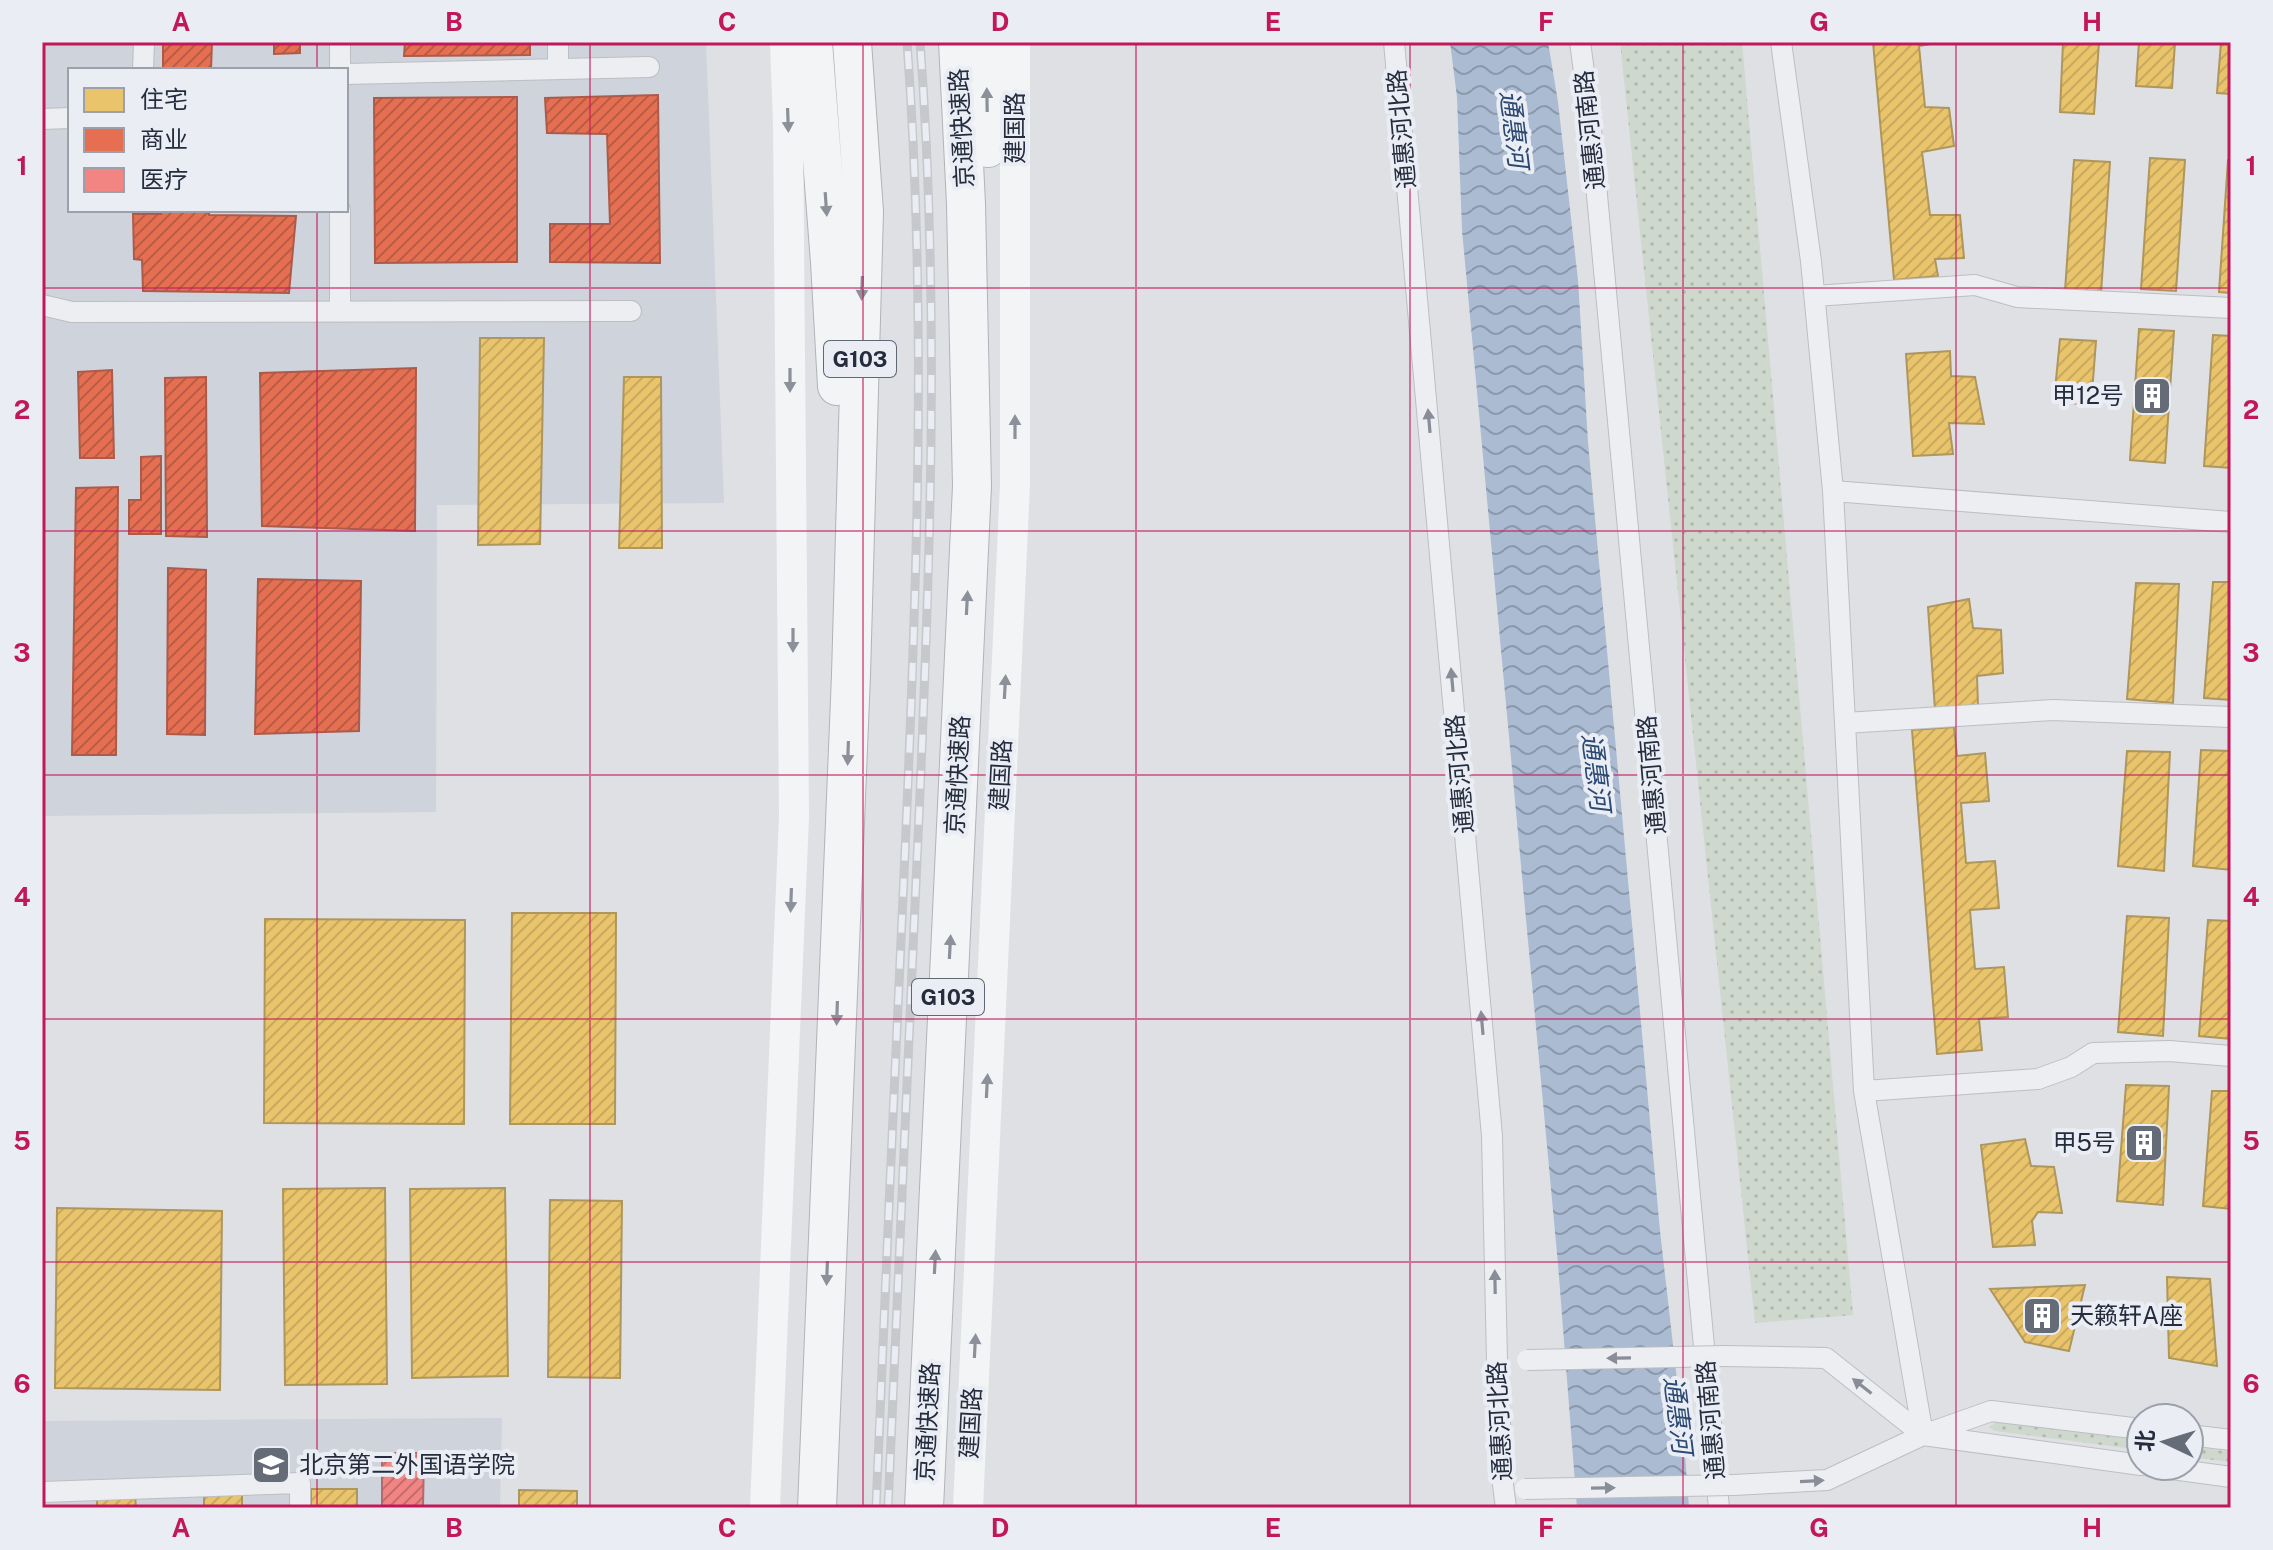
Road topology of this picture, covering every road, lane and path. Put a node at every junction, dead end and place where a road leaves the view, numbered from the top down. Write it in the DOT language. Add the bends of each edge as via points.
graph roads {
  1 [pos="144,42"];
  2 [pos="340,42"];
  3 [pos="558,42"];
  4 [pos="785,42"];
  5 [pos="813,42"];
  6 [pos="852,42"];
  7 [pos="958,42"];
  8 [pos="986,42"];
  9 [pos="1015,42"];
  10 [pos="1394,42"];
  11 [pos="1580,42"];
  12 [pos="1781,42"];
  13 [pos="649,67"];
  14 [pos="143,68"];
  15 [pos="340,68"];
  16 [pos="558,69"];
  17 [pos="348,74"];
  18 [pos="68,118"];
  19 [pos="42,119"];
  20 [pos="340,212"];
  21 [pos="1815,296"];
  22 [pos="42,305"];
  23 [pos="2231,308"];
  24 [pos="631,311"];
  25 [pos="340,312"];
  26 [pos="972,486"];
  27 [pos="1833,491"];
  28 [pos="2231,522"];
  29 [pos="851,675"];
  30 [pos="2231,717"];
  31 [pos="1845,723"];
  32 [pos="2231,1056"];
  33 [pos="1864,1091"];
  34 [pos="1497,1360"];
  35 [pos="2125,1427"];
  36 [pos="1923,1435"];
  37 [pos="2205,1437"];
  38 [pos="2231,1440"];
  39 [pos="2125,1463"];
  40 [pos="2205,1473"];
  41 [pos="2231,1477"];
  42 [pos="1503,1485"];
  43 [pos="42,1492"];
  44 [pos="175,1498"];
  45 [pos="85,1500"];
  46 [pos="300,1508"];
  47 [pos="765,1508"];
  48 [pos="817,1508"];
  49 [pos="924,1508"];
  50 [pos="968,1508"];
  51 [pos="1506,1508"];
  52 [pos="1719,1508"];
  1 -- 14 [label="street"];
  2 -- 15 [label="street"];
  3 -- 16 [label="street"];
  4 -- 47 [label="main road, one-way" via="794,816"];
  5 -- 29 [label="highway, one-way"];
  6 -- 29 [label="highway, G103, one-way" via="864,212"];
  7 -- 26 [label="highway, 京通快速路 / G103"];
  26 -- 8 [label="highway, one-way" via="989,231"];
  50 -- 9 [label="main road, 建国路, one-way" via="1015,484"];
  34 -- 10 [label="street, 通惠河北路, one-way" via="1492,1136"];
  11 -- 52 [label="street, 通惠河南路"];
  12 -- 21 [label="street"];
  13 -- 16 [label="street"];
  16 -- 17 [label="street"];
  18 -- 19 [label="street"];
  20 -- 25 [label="street"];
  21 -- 23 [label="street" via="1975,285 2017,297"];
  21 -- 27 [label="street"];
  22 -- 25 [label="street" via="72,312"];
  24 -- 25 [label="street"];
  49 -- 26 [label="highway, 京通快速路 / G103, one-way"];
  27 -- 28 [label="street"];
  27 -- 31 [label="street"];
  29 -- 48 [label="highway, G103, one-way"];
  30 -- 31 [label="street" via="2053,710"];
  31 -- 33 [label="street"];
  32 -- 33 [label="street" via="2093,1053 2038,1079"];
  33 -- 36 [label="street"];
  36 -- 34 [label="street, one-way, bridge" via="1826,1358"];
  34 -- 42 [label="street, 通惠河北路"];
  35 -- 36 [label="street" via="1991,1411"];
  36 -- 39 [label="street"];
  42 -- 36 [label="street, one-way, bridge" via="1525,1489 1827,1480"];
  37 -- 38 [label="street"];
  40 -- 41 [label="street"];
  42 -- 51 [label="street, 通惠河北路"];
  43 -- 45 [label="street"];
  44 -- 45 [label="street"];
  44 -- 46 [label="street" via="300,1483"];
}
